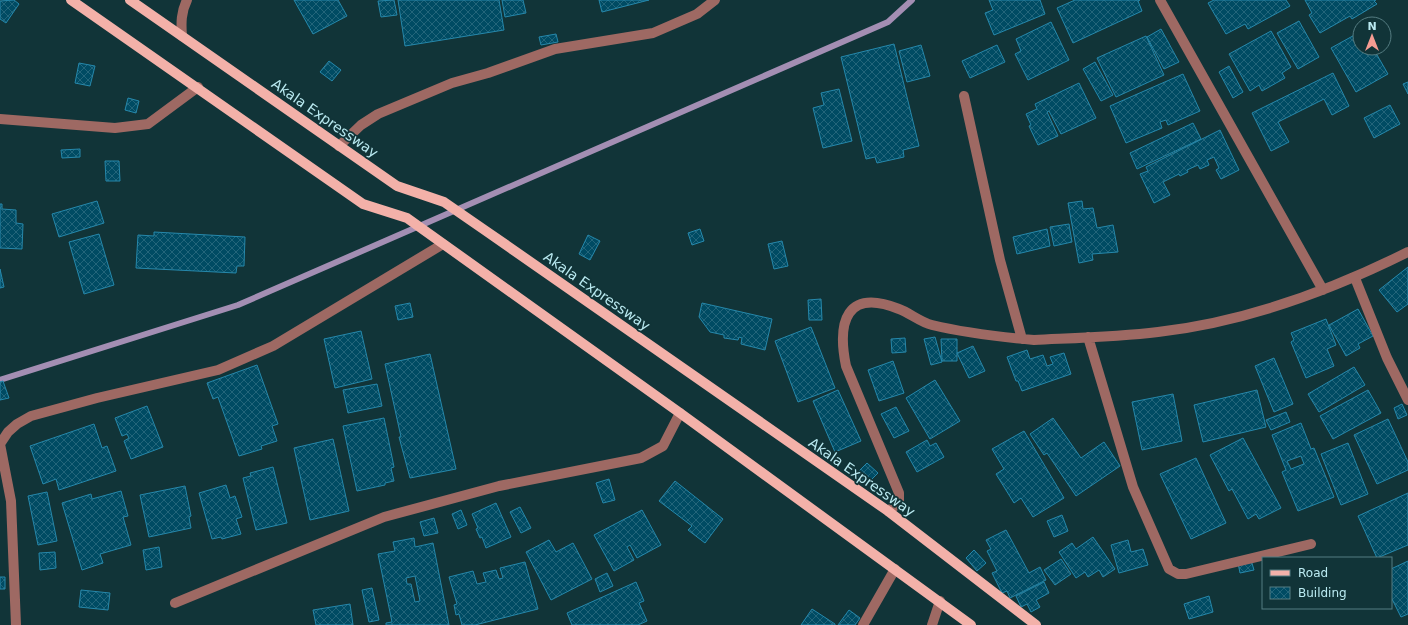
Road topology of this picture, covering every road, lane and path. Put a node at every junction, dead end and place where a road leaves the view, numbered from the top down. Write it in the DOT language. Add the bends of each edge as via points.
graph roads {
  1 [pos="71,0"];
  2 [pos="130,0"];
  3 [pos="187,0"];
  4 [pos="715,0"];
  5 [pos="1160,0"];
  6 [pos="182,36"];
  7 [pos="198,87"];
  8 [pos="964,96"];
  9 [pos="0,119"];
  10 [pos="339,146"];
  11 [pos="443,244"];
  12 [pos="1408,252"];
  13 [pos="1355,278"];
  14 [pos="1322,290"];
  15 [pos="1088,337"];
  16 [pos="1022,339"];
  17 [pos="1408,400"];
  18 [pos="680,413"];
  19 [pos="0,444"];
  20 [pos="888,511"];
  21 [pos="1311,544"];
  22 [pos="895,569"];
  23 [pos="940,601"];
  24 [pos="174,603"];
  25 [pos="16,625"];
  26 [pos="863,625"];
  27 [pos="932,625"];
  28 [pos="970,625"];
  29 [pos="1036,625"];
  1 -- 7 [label="main road"];
  2 -- 6 [label="main road, Akala Expressway"];
  3 -- 6 [label="street" via="183,9"];
  4 -- 10 [label="street" via="697,14 653,33 555,49 452,83 378,114 360,125"];
  5 -- 14 [label="street"];
  6 -- 10 [label="main road, Akala Expressway"];
  7 -- 9 [label="street" via="148,124 115,128"];
  7 -- 11 [label="main road" via="363,204 407,218"];
  8 -- 16 [label="street" via="1000,260"];
  10 -- 20 [label="main road, Akala Expressway" via="397,186 444,202"];
  11 -- 18 [label="main road"];
  11 -- 19 [label="street" via="273,346 218,370 31,416 8,432"];
  12 -- 13 [label="street"];
  13 -- 14 [label="street"];
  13 -- 17 [label="street" via="1387,358"];
  14 -- 15 [label="street" via="1281,305 1196,325 1158,332"];
  15 -- 16 [label="street"];
  15 -- 21 [label="street" via="1133,487 1169,569 1178,574 1186,574"];
  16 -- 20 [label="street" via="930,325 899,309 875,302 859,305 849,313 844,322 842,345 846,366 898,493 898,503"];
  18 -- 22 [label="main road"];
  18 -- 24 [label="street" via="663,446 641,458 499,486 384,518"];
  19 -- 25 [label="street" via="11,501"];
  20 -- 29 [label="main road, Akala Expressway"];
  22 -- 23 [label="main road"];
  22 -- 26 [label="street"];
  23 -- 27 [label="street"];
  23 -- 28 [label="main road"];
}
